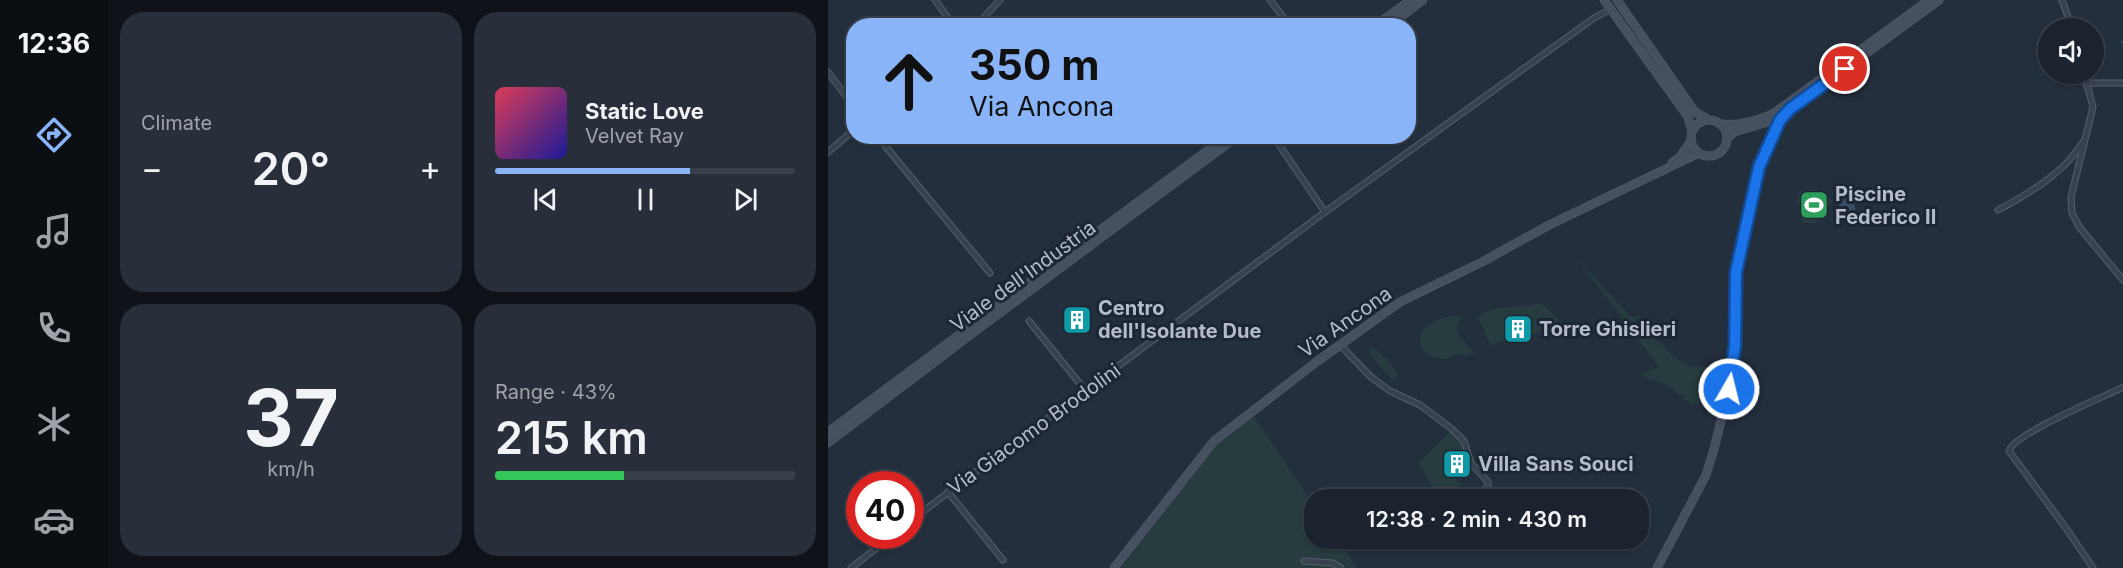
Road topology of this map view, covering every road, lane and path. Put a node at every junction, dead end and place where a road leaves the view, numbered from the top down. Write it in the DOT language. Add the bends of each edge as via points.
graph roads {
  1 [pos="936,0"];
  2 [pos="1000,0"];
  3 [pos="1270,0"];
  4 [pos="1410,0"];
  5 [pos="1423,0"];
  6 [pos="1929,0"];
  7 [pos="1939,0"];
  8 [pos="2062,0"];
  9 [pos="1619,1"];
  10 [pos="1607,4"];
  11 [pos="948,18"];
  12 [pos="983,18"];
  13 [pos="1284,18"];
  14 [pos="1386,18"];
  15 [pos="1399,18"];
  16 [pos="2068,18"];
  17 [pos="828,72"];
  18 [pos="2104,83"];
  19 [pos="2123,83"];
  20 [pos="2086,84"];
  21 [pos="846,96"];
  22 [pos="1790,109"];
  23 [pos="1709,120"];
  24 [pos="1720,124"];
  25 [pos="1692,131"];
  26 [pos="2087,135"];
  27 [pos="846,137"];
  28 [pos="1727,139"];
  29 [pos="1691,141"];
  30 [pos="884,144"];
  31 [pos="1216,144"];
  32 [pos="1227,144"];
  33 [pos="1278,144"];
  34 [pos="828,152"];
  35 [pos="1699,153"];
  36 [pos="1651,177"];
  37 [pos="1998,210"];
  38 [pos="1325,212"];
  39 [pos="990,273"];
  40 [pos="2123,280"];
  41 [pos="1029,321"];
  42 [pos="1340,345"];
  43 [pos="2123,387"];
  44 [pos="1085,390"];
  45 [pos="828,432"];
  46 [pos="828,443"];
  47 [pos="1485,489"];
  48 [pos="948,492"];
  49 [pos="924,510"];
  50 [pos="875,549"];
  51 [pos="1004,560"];
  52 [pos="1304,561"];
  53 [pos="851,568"];
  54 [pos="1114,568"];
  55 [pos="1341,568"];
  56 [pos="1657,568"];
  57 [pos="2093,568"];
  1 -- 11 [label="street"];
  2 -- 12 [label="street"];
  3 -- 13 [label="street"];
  4 -- 14 [label="main road"];
  5 -- 15 [label="main road"];
  6 -- 24 [label="main road" via="1773,114 1757,121"];
  7 -- 22 [label="main road, Via Ancona"];
  8 -- 16 [label="street"];
  9 -- 23 [label="main road" via="1695,112"];
  10 -- 25 [label="main road" via="1688,117"];
  10 -- 38 [label="street, Via Giacomo Brodolini" via="1594,18"];
  17 -- 21 [label="street"];
  18 -- 19 [label="street"];
  20 -- 26 [label="street" via="2093,107"];
  22 -- 28 [label="main road, Via Ancona" via="1775,120 1734,132"];
  22 -- 56 [label="main road" via="1780,120 1759,167 1750,207 1736,272 1732,376 1714,449 1702,483"];
  23 -- 24 [label="main road"];
  23 -- 25 [label="main road"];
  24 -- 28 [label="main road"];
  25 -- 29 [label="main road"];
  26 -- 37 [label="street" via="2074,155 2051,177"];
  26 -- 40 [label="street" via="2071,197 2072,213"];
  27 -- 34 [label="street"];
  28 -- 35 [label="main road, Via Ancona" via="1718,153"];
  29 -- 35 [label="main road"];
  29 -- 36 [label="main road, Via Ancona" via="1679,158"];
  30 -- 39 [label="street"];
  31 -- 45 [label="main road, Viale dell'Industria"];
  32 -- 46 [label="main road, Viale dell'Industria"];
  33 -- 38 [label="street"];
  35 -- 36 [label="main road, Via Ancona"];
  36 -- 42 [label="main road, Via Ancona" via="1400,302"];
  38 -- 44 [label="street, Via Giacomo Brodolini"];
  41 -- 44 [label="street"];
  42 -- 47 [label="street" via="1390,391 1420,405 1452,429 1464,441 1471,463 1488,482"];
  42 -- 54 [label="main road, Via Ancona" via="1214,441"];
  43 -- 57 [label="street" via="2016,441 2009,451"];
  44 -- 48 [label="street, Via Giacomo Brodolini"];
  48 -- 49 [label="street, Via Giacomo Brodolini"];
  48 -- 51 [label="street"];
  50 -- 53 [label="street"];
  52 -- 55 [label="street" via="1332,563"];
}
